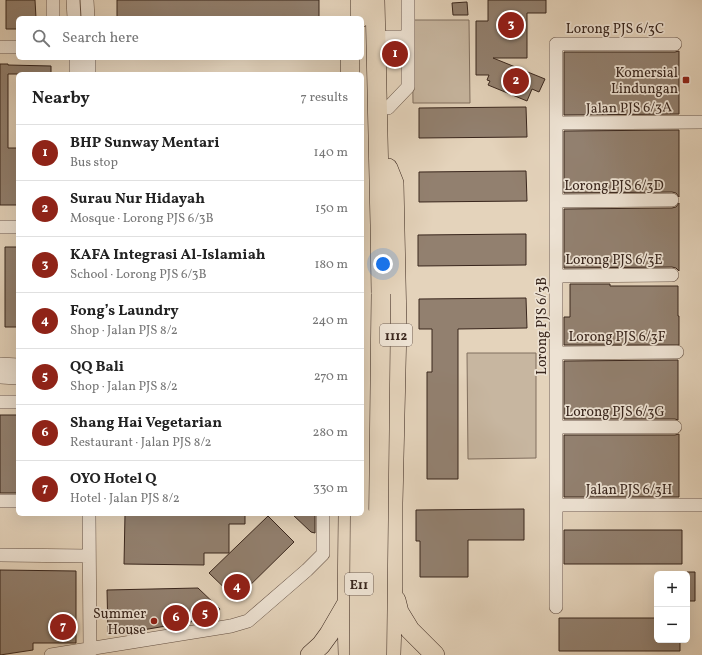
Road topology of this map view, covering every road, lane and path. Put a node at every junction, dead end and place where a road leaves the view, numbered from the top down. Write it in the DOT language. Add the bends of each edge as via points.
graph roads {
  1 [pos="53,0"];
  2 [pos="74,0"];
  3 [pos="87,0"];
  4 [pos="350,0"];
  5 [pos="360,0"];
  6 [pos="375,0"];
  7 [pos="386,0"];
  8 [pos="408,0"];
  9 [pos="53,16"];
  10 [pos="74,16"];
  11 [pos="88,16"];
  12 [pos="350,16"];
  13 [pos="360,16"];
  14 [pos="387,37"];
  15 [pos="408,37"];
  16 [pos="556,44"];
  17 [pos="675,44"];
  18 [pos="0,47"];
  19 [pos="16,47"];
  20 [pos="76,60"];
  21 [pos="89,60"];
  22 [pos="350,60"];
  23 [pos="360,60"];
  24 [pos="76,72"];
  25 [pos="89,72"];
  26 [pos="350,72"];
  27 [pos="360,72"];
  28 [pos="388,108"];
  29 [pos="702,122"];
  30 [pos="556,123"];
  31 [pos="388,168"];
  32 [pos="672,200"];
  33 [pos="556,201"];
  34 [pos="380,225"];
  35 [pos="0,227"];
  36 [pos="16,227"];
  37 [pos="672,275"];
  38 [pos="557,276"];
  39 [pos="676,352"];
  40 [pos="557,353"];
  41 [pos="0,364"];
  42 [pos="16,365"];
  43 [pos="0,377"];
  44 [pos="16,378"];
  45 [pos="0,402"];
  46 [pos="16,402"];
  47 [pos="674,426"];
  48 [pos="556,427"];
  49 [pos="0,501"];
  50 [pos="16,501"];
  51 [pos="556,505"];
  52 [pos="702,505"];
  53 [pos="89,516"];
  54 [pos="323,516"];
  55 [pos="348,516"];
  56 [pos="360,516"];
  57 [pos="0,555"];
  58 [pos="90,556"];
  59 [pos="393,587"];
  60 [pos="556,608"];
  61 [pos="348,610"];
  62 [pos="392,621"];
  63 [pos="90,652"];
  64 [pos="51,655"];
  65 [pos="310,655"];
  66 [pos="348,655"];
  67 [pos="359,655"];
  68 [pos="377,655"];
  69 [pos="391,655"];
  70 [pos="435,655"];
  1 -- 9 [label="street"];
  2 -- 10 [label="street"];
  3 -- 11 [label="street"];
  4 -- 12 [label="highway"];
  5 -- 13 [label="highway"];
  6 -- 34 [label="highway, E11"];
  7 -- 14 [label="highway"];
  8 -- 15 [label="street"];
  14 -- 15 [label="street"];
  14 -- 28 [label="highway"];
  15 -- 28 [label="street" via="408,87"];
  16 -- 17 [label="street, Lorong PJS 6/3C"];
  16 -- 30 [label="street, Lorong PJS 6/3B"];
  18 -- 19 [label="street"];
  20 -- 24 [label="street"];
  21 -- 25 [label="street"];
  22 -- 26 [label="highway"];
  23 -- 27 [label="highway"];
  28 -- 31 [label="highway"];
  29 -- 30 [label="street, Jalan PJS 6/3A"];
  30 -- 33 [label="street, Lorong PJS 6/3B"];
  31 -- 34 [label="highway"];
  31 -- 59 [label="highway, 1112" via="394,183 397,325"];
  32 -- 33 [label="street, Lorong PJS 6/3D"];
  33 -- 38 [label="street, Lorong PJS 6/3B"];
  34 -- 68 [label="highway, E11, bridge"];
  35 -- 36 [label="street"];
  37 -- 38 [label="street, Lorong PJS 6/3E"];
  38 -- 40 [label="street, Lorong PJS 6/3B"];
  39 -- 40 [label="street, Lorong PJS 6/3F"];
  40 -- 48 [label="street, Lorong PJS 6/3B"];
  41 -- 42 [label="street"];
  43 -- 44 [label="street"];
  45 -- 46 [label="street"];
  47 -- 48 [label="street, Lorong PJS 6/3G"];
  48 -- 51 [label="street, Lorong PJS 6/3B"];
  49 -- 50 [label="street"];
  51 -- 52 [label="street, Jalan PJS 6/3H"];
  51 -- 60 [label="street, Lorong PJS 6/3B"];
  53 -- 58 [label="street"];
  54 -- 63 [label="street" via="323,554 248,621"];
  55 -- 61 [label="highway"];
  56 -- 67 [label="highway, E11, bridge"];
  57 -- 58 [label="street"];
  58 -- 63 [label="street"];
  59 -- 62 [label="highway"];
  59 -- 70 [label="highway" via="398,612 410,630"];
  61 -- 62 [label="highway" via="354,631 366,637 381,634"];
  61 -- 65 [label="highway"];
  61 -- 66 [label="highway"];
  62 -- 69 [label="highway"];
  63 -- 64 [label="street"];
}
